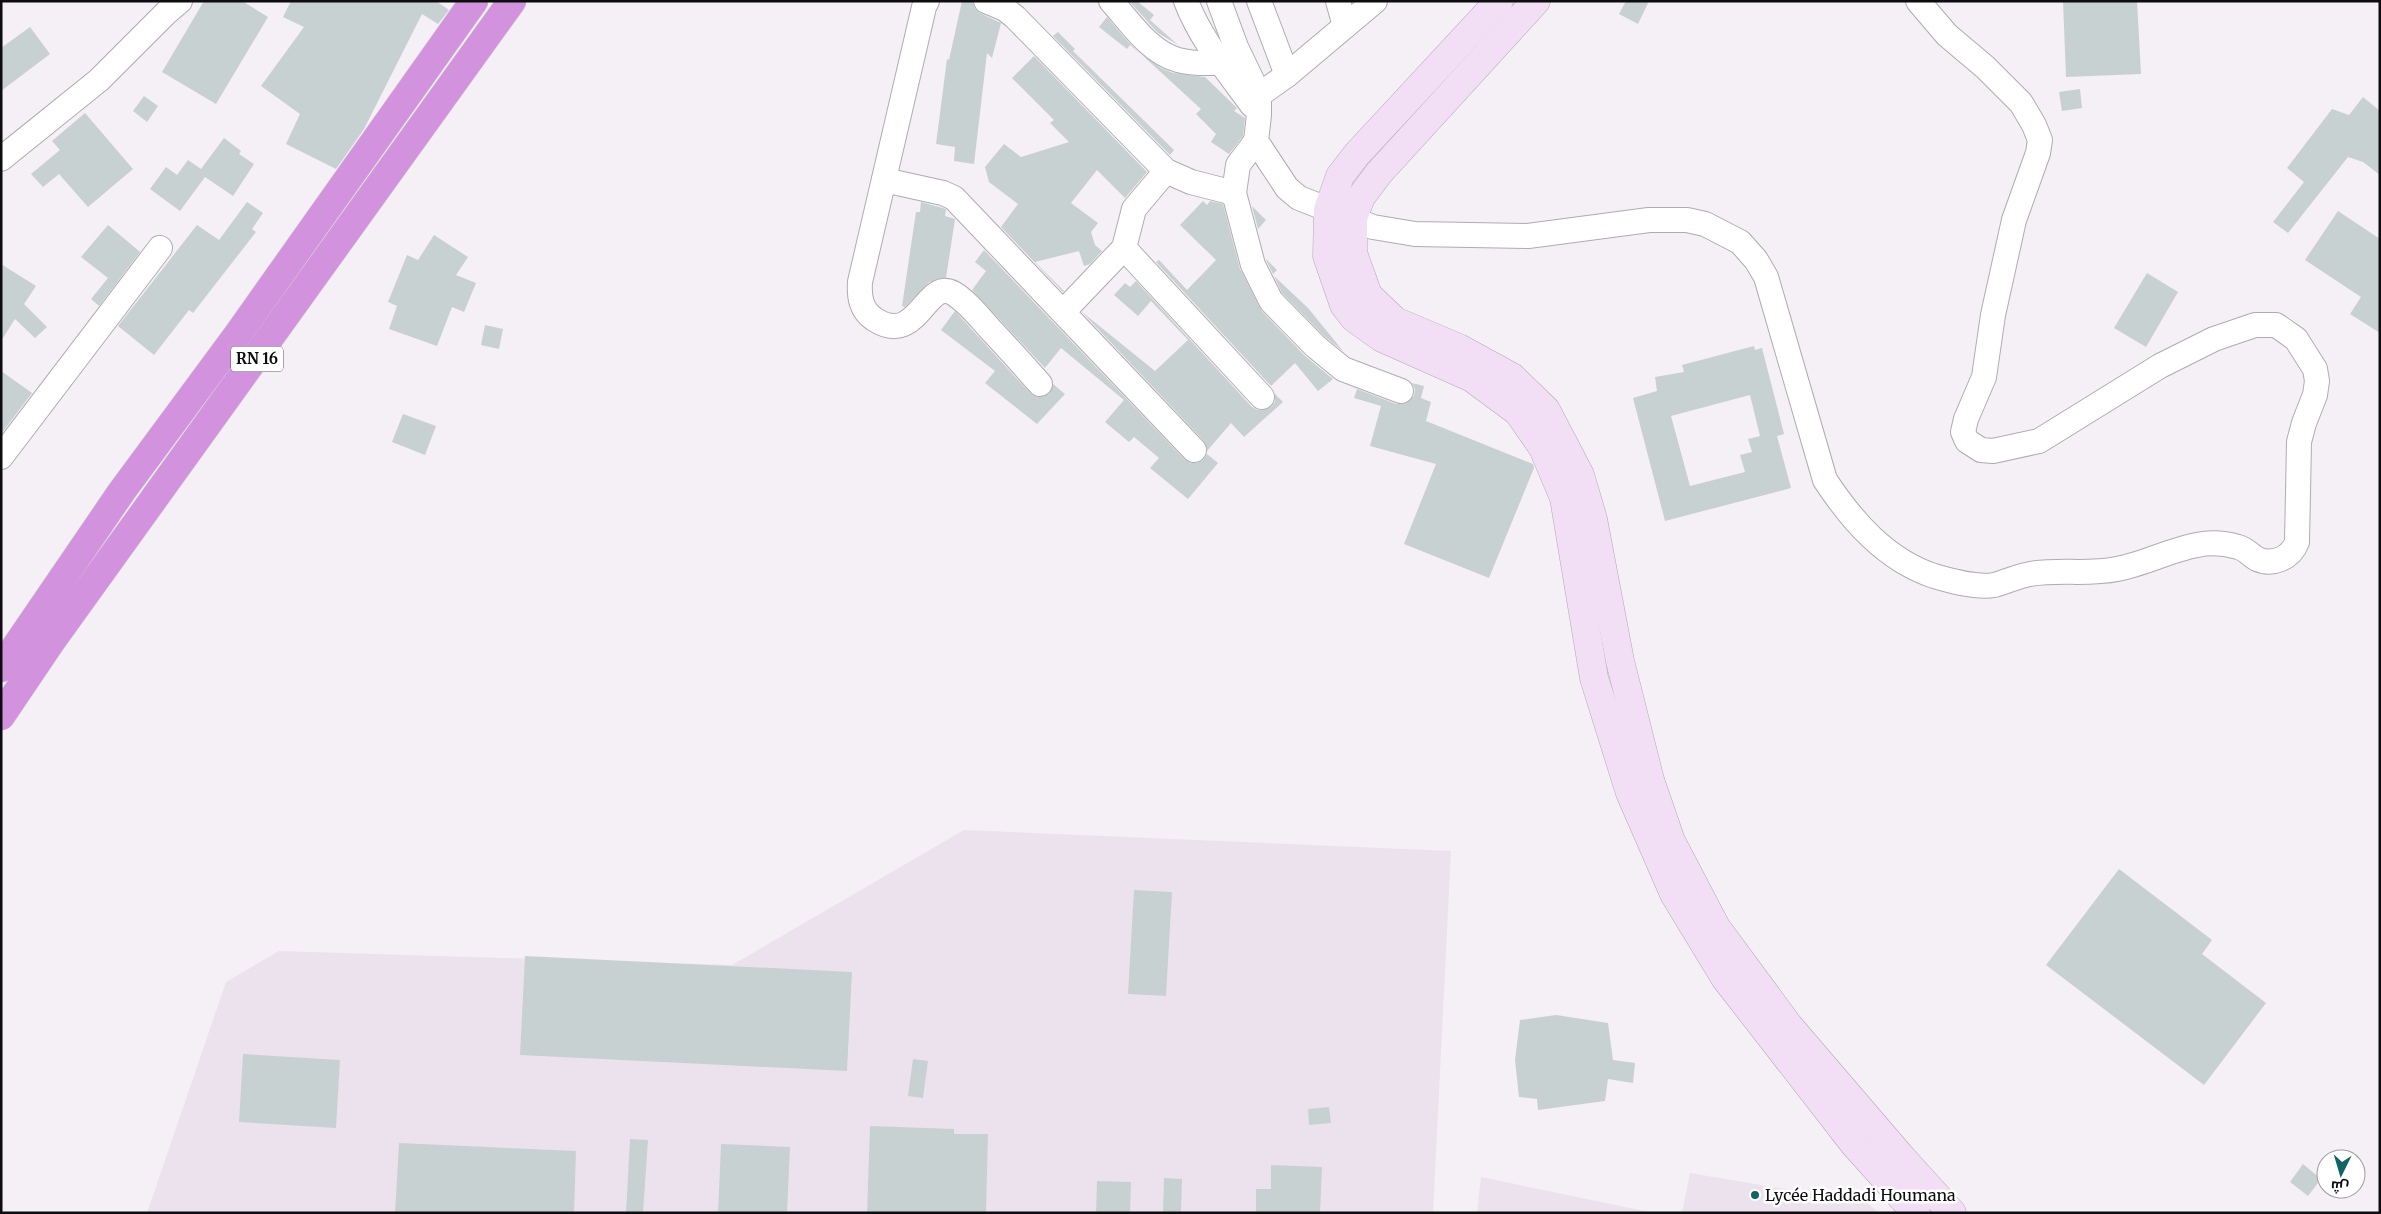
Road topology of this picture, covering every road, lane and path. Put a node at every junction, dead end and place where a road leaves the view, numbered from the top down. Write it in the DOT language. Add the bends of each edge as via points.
graph roads {
  1 [pos="180,1"];
  2 [pos="474,1"];
  3 [pos="512,1"];
  4 [pos="927,1"];
  5 [pos="1111,1"];
  6 [pos="1186,1"];
  7 [pos="1219,1"];
  8 [pos="1259,1"];
  9 [pos="1338,1"];
  10 [pos="1375,1"];
  11 [pos="1499,1"];
  12 [pos="1536,1"];
  13 [pos="1918,1"];
  14 [pos="1000,4"];
  15 [pos="1345,26"];
  16 [pos="1221,64"];
  17 [pos="1287,75"];
  18 [pos="1259,105"];
  19 [pos="1256,141"];
  20 [pos="1,159"];
  21 [pos="1166,171"];
  22 [pos="884,180"];
  23 [pos="1234,193"];
  24 [pos="1340,214"];
  25 [pos="160,248"];
  26 [pos="1124,248"];
  27 [pos="1063,312"];
  28 [pos="1040,384"];
  29 [pos="1401,391"];
  30 [pos="1262,397"];
  31 [pos="1194,450"];
  32 [pos="1,457"];
  33 [pos="1,668"];
  34 [pos="1,716"];
  35 [pos="1916,1213"];
  36 [pos="1952,1213"];
  1 -- 20 [label="street" via="99,80"];
  2 -- 33 [label="highway, RN 16" via="244,326 122,491"];
  3 -- 34 [label="highway, RN 16"];
  4 -- 22 [label="street"];
  5 -- 16 [label="street" via="1162,54 1180,61"];
  6 -- 16 [label="street" via="1194,22"];
  7 -- 18 [label="street"];
  8 -- 17 [label="street"];
  9 -- 15 [label="street"];
  10 -- 15 [label="street"];
  11 -- 24 [label="street" via="1356,154 1340,176"];
  12 -- 24 [label="street" via="1379,173 1361,197"];
  13 -- 24 [label="street" via="1947,34 2021,102 2040,140 2014,220 1993,315 1984,377 1963,432 1967,441 1982,450 1993,451 2039,441 2160,366 2214,339 2255,325 2276,325 2296,339 2315,369 2317,381 2300,442 2297,542 2294,552 2287,557 2265,560 2239,547 2217,542 2197,544 2119,569 2029,574 1992,585 1934,576 1902,561 1877,543 1844,509 1825,480 1766,277 1756,260 1729,234 1686,220 1649,220 1528,236 1415,234 1373,227"];
  14 -- 21 [label="street"];
  15 -- 17 [label="street"];
  16 -- 18 [label="street"];
  17 -- 18 [label="street"];
  18 -- 19 [label="street"];
  19 -- 23 [label="street" via="1238,165"];
  19 -- 24 [label="street" via="1287,188 1299,198"];
  21 -- 23 [label="street" via="1190,182"];
  21 -- 26 [label="street" via="1134,209"];
  22 -- 27 [label="street" via="954,198"];
  22 -- 28 [label="street" via="860,282 862,305 867,314 888,327 899,327 918,314 936,294 943,291 952,293 974,310"];
  23 -- 29 [label="street" via="1253,265 1271,301 1315,346 1343,369"];
  24 -- 35 [label="street" via="1327,256 1344,305 1354,318 1382,338 1472,378 1518,412 1542,448 1564,498 1594,678 1630,793 1674,894 1725,978 1854,1144"];
  24 -- 36 [label="street" via="1368,295 1395,321 1459,348 1512,377 1546,410 1580,475 1620,661 1650,780 1671,841 1716,926 1789,1026"];
  25 -- 32 [label="street"];
  26 -- 27 [label="street"];
  26 -- 30 [label="street"];
  27 -- 31 [label="street"];
}
